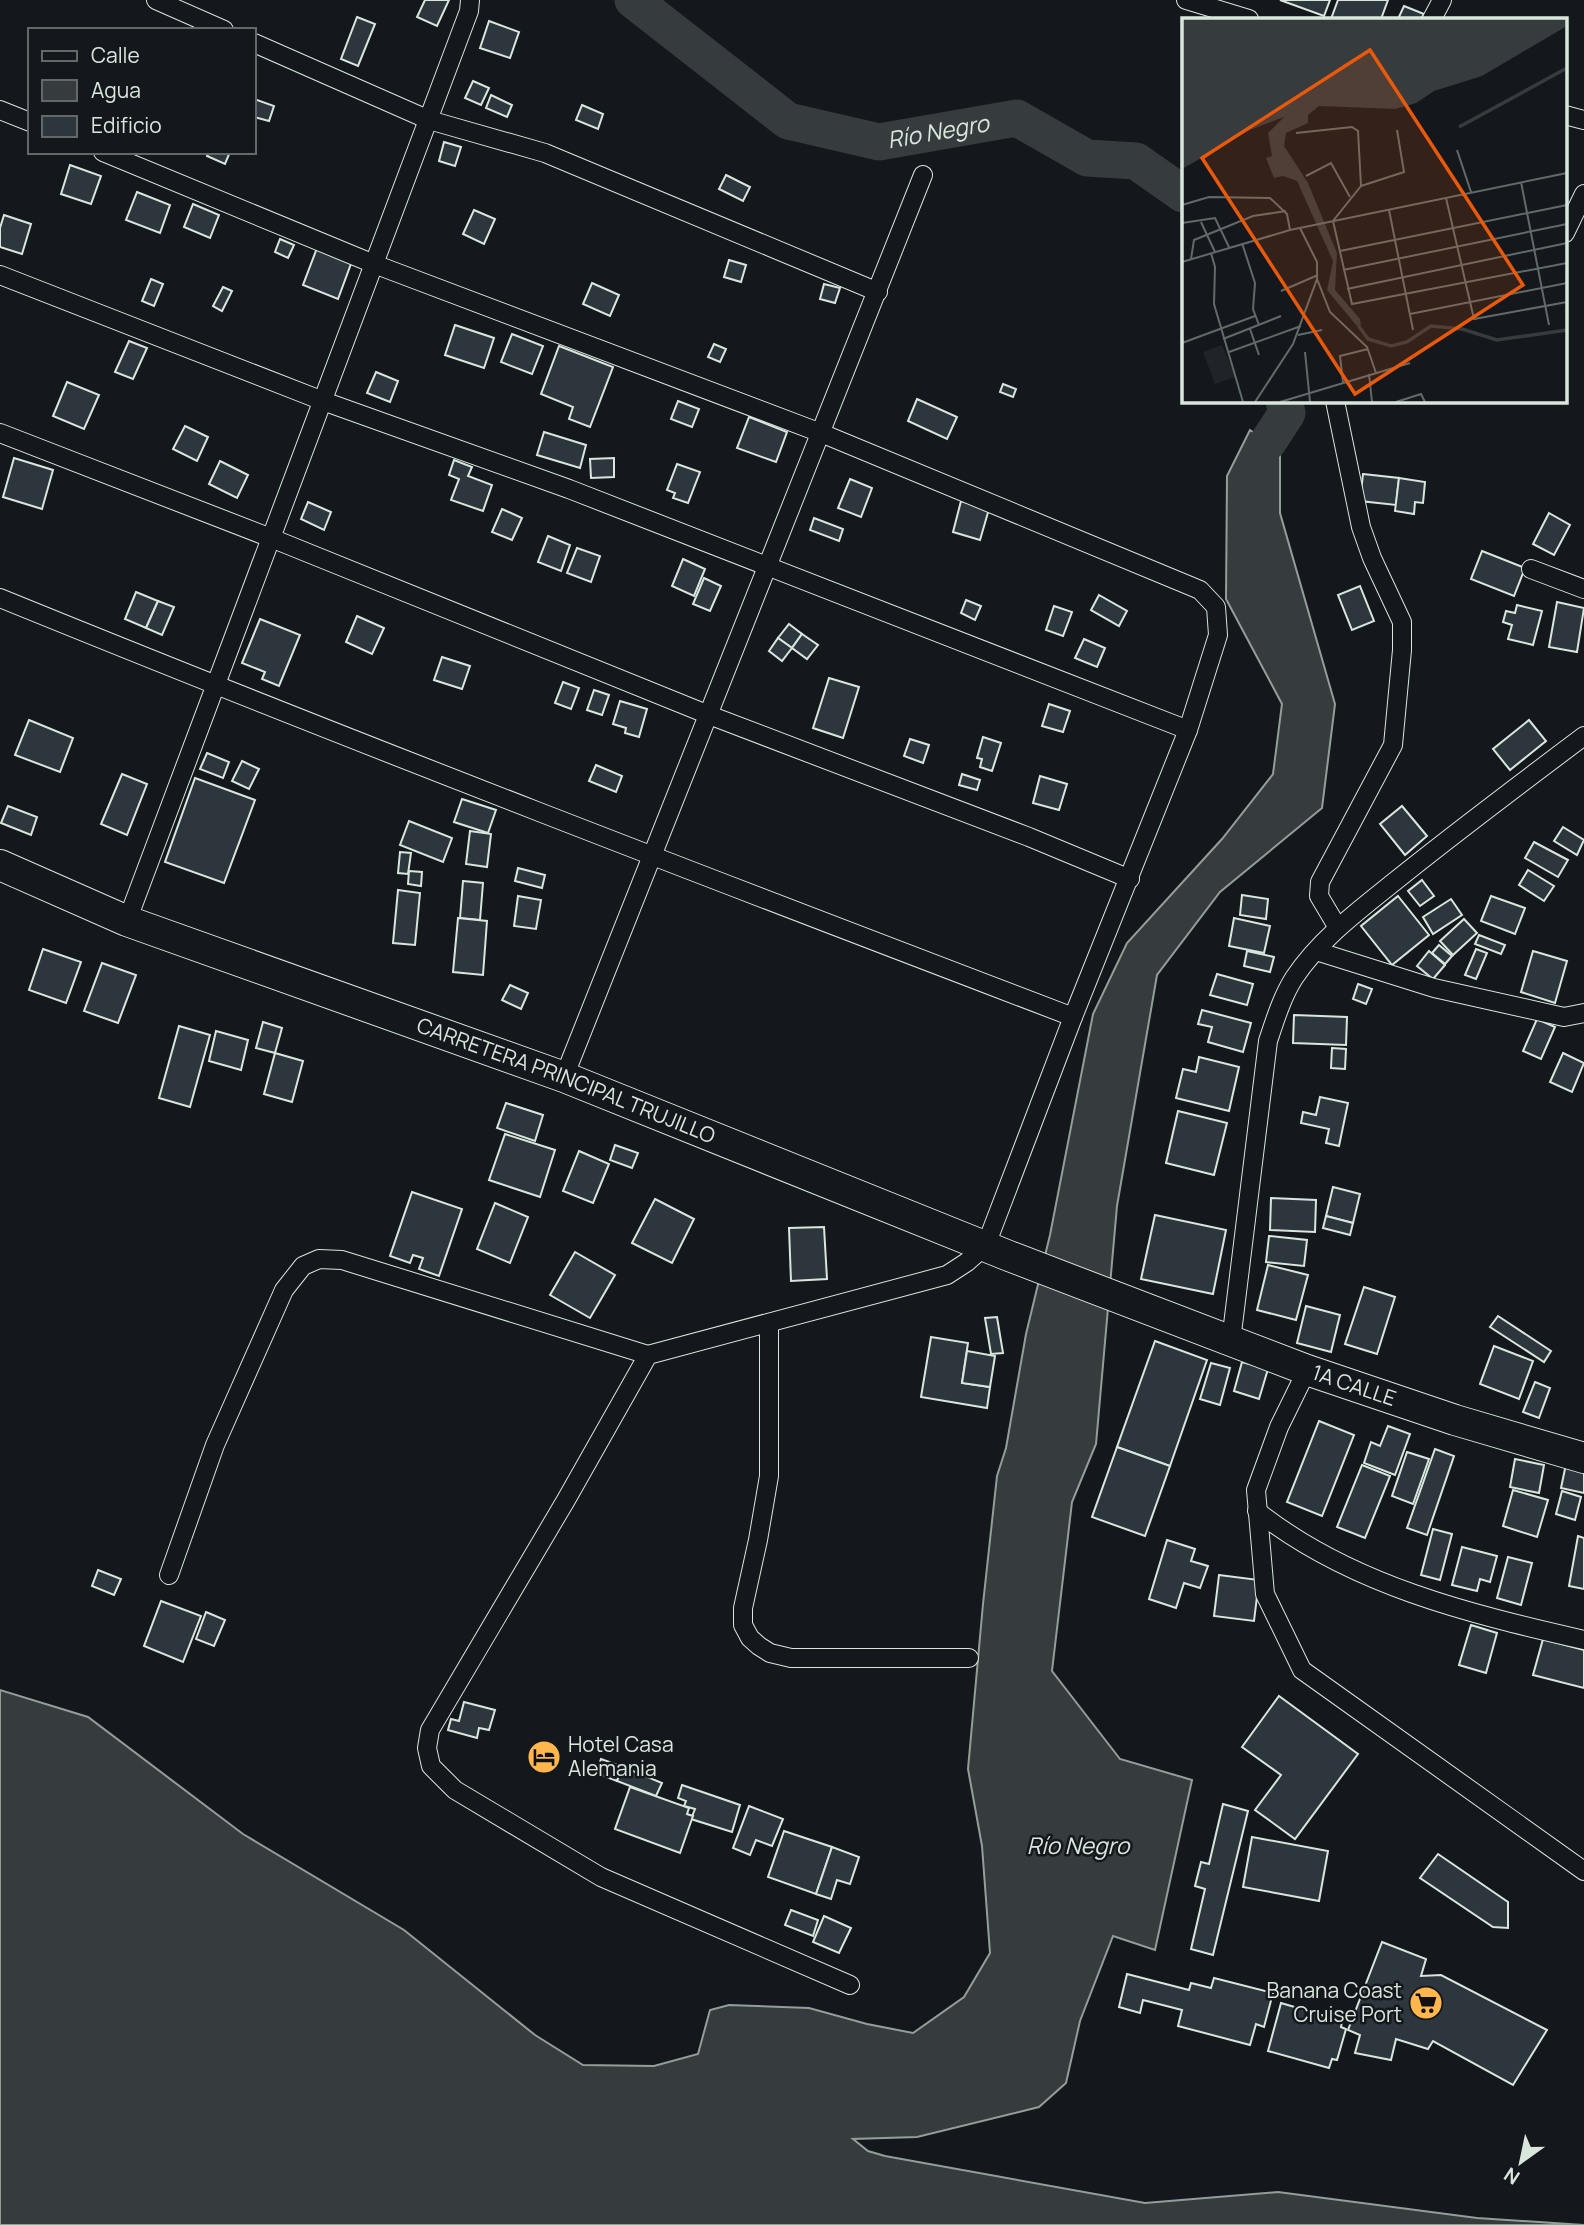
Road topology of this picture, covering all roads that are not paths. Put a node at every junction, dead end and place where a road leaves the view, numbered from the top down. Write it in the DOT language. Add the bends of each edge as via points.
graph roads {
  1 [pos="156,0"];
  2 [pos="470,0"];
  3 [pos="1186,0"];
  4 [pos="1442,0"];
  5 [pos="1246,18"];
  6 [pos="1433,18"];
  7 [pos="219,28"];
  8 [pos="256,44"];
  9 [pos="0,110"];
  10 [pos="1566,115"];
  11 [pos="429,120"];
  12 [pos="1584,120"];
  13 [pos="28,121"];
  14 [pos="108,154"];
  15 [pos="923,174"];
  16 [pos="1584,194"];
  17 [pos="1566,231"];
  18 [pos="374,264"];
  19 [pos="0,275"];
  20 [pos="878,292"];
  21 [pos="323,401"];
  22 [pos="1335,402"];
  23 [pos="0,433"];
  24 [pos="821,433"];
  25 [pos="271,538"];
  26 [pos="768,566"];
  27 [pos="1531,569"];
  28 [pos="1584,590"];
  29 [pos="0,598"];
  30 [pos="215,686"];
  31 [pos="709,715"];
  32 [pos="1188,730"];
  33 [pos="1584,736"];
  34 [pos="652,857"];
  35 [pos="0,865"];
  36 [pos="1130,878"];
  37 [pos="127,921"];
  38 [pos="1338,928"];
  39 [pos="1316,951"];
  40 [pos="1584,1013"];
  41 [pos="1073,1017"];
  42 [pos="564,1077"];
  43 [pos="998,1250"];
  44 [pos="1128,1301"];
  45 [pos="769,1323"];
  46 [pos="1231,1341"];
  47 [pos="648,1355"];
  48 [pos="1307,1370"];
  49 [pos="1584,1458"];
  50 [pos="1257,1511"];
  51 [pos="169,1575"];
  52 [pos="1584,1640"];
  53 [pos="969,1658"];
  54 [pos="1584,1871"];
  55 [pos="850,1985"];
  1 -- 7 [label="street"];
  2 -- 11 [label="street"];
  3 -- 5 [label="street"];
  4 -- 6 [label="street"];
  8 -- 11 [label="street"];
  9 -- 13 [label="street"];
  10 -- 12 [label="street"];
  11 -- 18 [label="street"];
  11 -- 20 [label="street" via="545,153"];
  14 -- 18 [label="street"];
  15 -- 20 [label="street"];
  16 -- 17 [label="street"];
  18 -- 21 [label="street"];
  18 -- 24 [label="street"];
  19 -- 21 [label="street"];
  20 -- 24 [label="street"];
  21 -- 25 [label="street"];
  21 -- 26 [label="street"];
  22 -- 38 [label="street" via="1361,527 1402,622 1393,745 1320,881 1319,896"];
  23 -- 25 [label="street"];
  24 -- 26 [label="street"];
  24 -- 32 [label="street" via="1200,590 1216,607 1218,635"];
  25 -- 30 [label="street"];
  25 -- 31 [label="street"];
  26 -- 31 [label="street"];
  26 -- 32 [label="street"];
  27 -- 28 [label="street"];
  29 -- 30 [label="street"];
  30 -- 34 [label="street"];
  30 -- 37 [label="street"];
  31 -- 34 [label="street"];
  31 -- 36 [label="street"];
  32 -- 36 [label="street"];
  33 -- 38 [label="street" via="1474,817"];
  34 -- 41 [label="street"];
  34 -- 42 [label="street"];
  35 -- 37 [label="main road, CARRETERA PRINCIPAL TRUJILLO"];
  36 -- 41 [label="street"];
  37 -- 42 [label="main road, CARRETERA PRINCIPAL TRUJILLO"];
  38 -- 39 [label="street"];
  39 -- 40 [label="street" via="1434,988 1564,1017"];
  39 -- 46 [label="street" via="1289,988 1268,1041"];
  41 -- 43 [label="street"];
  42 -- 43 [label="main road, CARRETERA PRINCIPAL TRUJILLO"];
  43 -- 44 [label="main road, CARRETERA PRINCIPAL TRUJILLO"];
  43 -- 45 [label="street" via="947,1275"];
  44 -- 46 [label="main road, 1A CALLE"];
  45 -- 47 [label="street"];
  45 -- 53 [label="street" via="769,1476 743,1608 743,1625 750,1638 771,1653 791,1658"];
  46 -- 48 [label="main road, 1A CALLE"];
  47 -- 51 [label="street" via="342,1260 319,1259 303,1266 284,1290 215,1445"];
  47 -- 55 [label="street" via="430,1730 431,1766 455,1790 601,1877"];
  48 -- 49 [label="main road, 1A CALLE"];
  48 -- 50 [label="street" via="1256,1490"];
  50 -- 52 [label="street" via="1287,1535 1388,1585 1493,1619"];
  50 -- 54 [label="street" via="1265,1594 1302,1670"];
}
